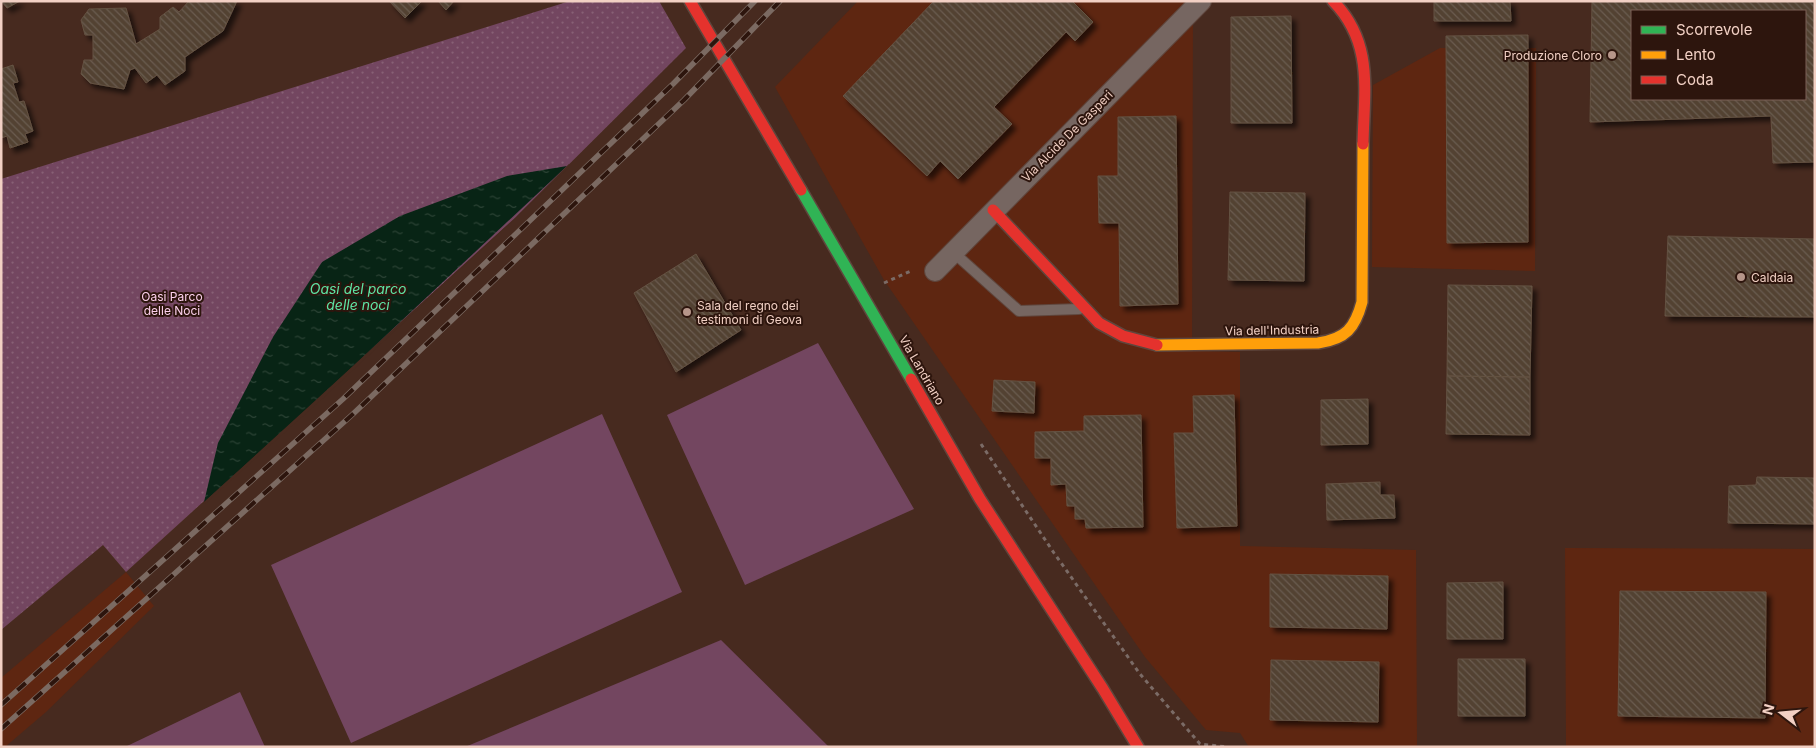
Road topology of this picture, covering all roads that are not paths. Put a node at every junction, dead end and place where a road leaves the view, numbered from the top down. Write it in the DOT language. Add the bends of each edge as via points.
graph roads {
  1 [pos="690,1"];
  2 [pos="1201,1"];
  3 [pos="1333,1"];
  4 [pos="994,210"];
  5 [pos="953,252"];
  6 [pos="935,270"];
  7 [pos="1085,309"];
  8 [pos="1138,747"];
  1 -- 8 [label="street, Via Landriano" via="980,499"];
  2 -- 4 [label="street, Via Alcide De Gasperi"];
  3 -- 7 [label="street, Via dell'Industria" via="1358,34 1364,65 1363,292 1360,311 1350,331 1335,340 1318,343 1160,345 1120,336 1099,323"];
  4 -- 5 [label="street, Via Alcide De Gasperi"];
  4 -- 7 [label="street, Via dell'Industria"];
  5 -- 6 [label="street, Via Alcide De Gasperi"];
  5 -- 7 [label="lane" via="1018,312"];
}
